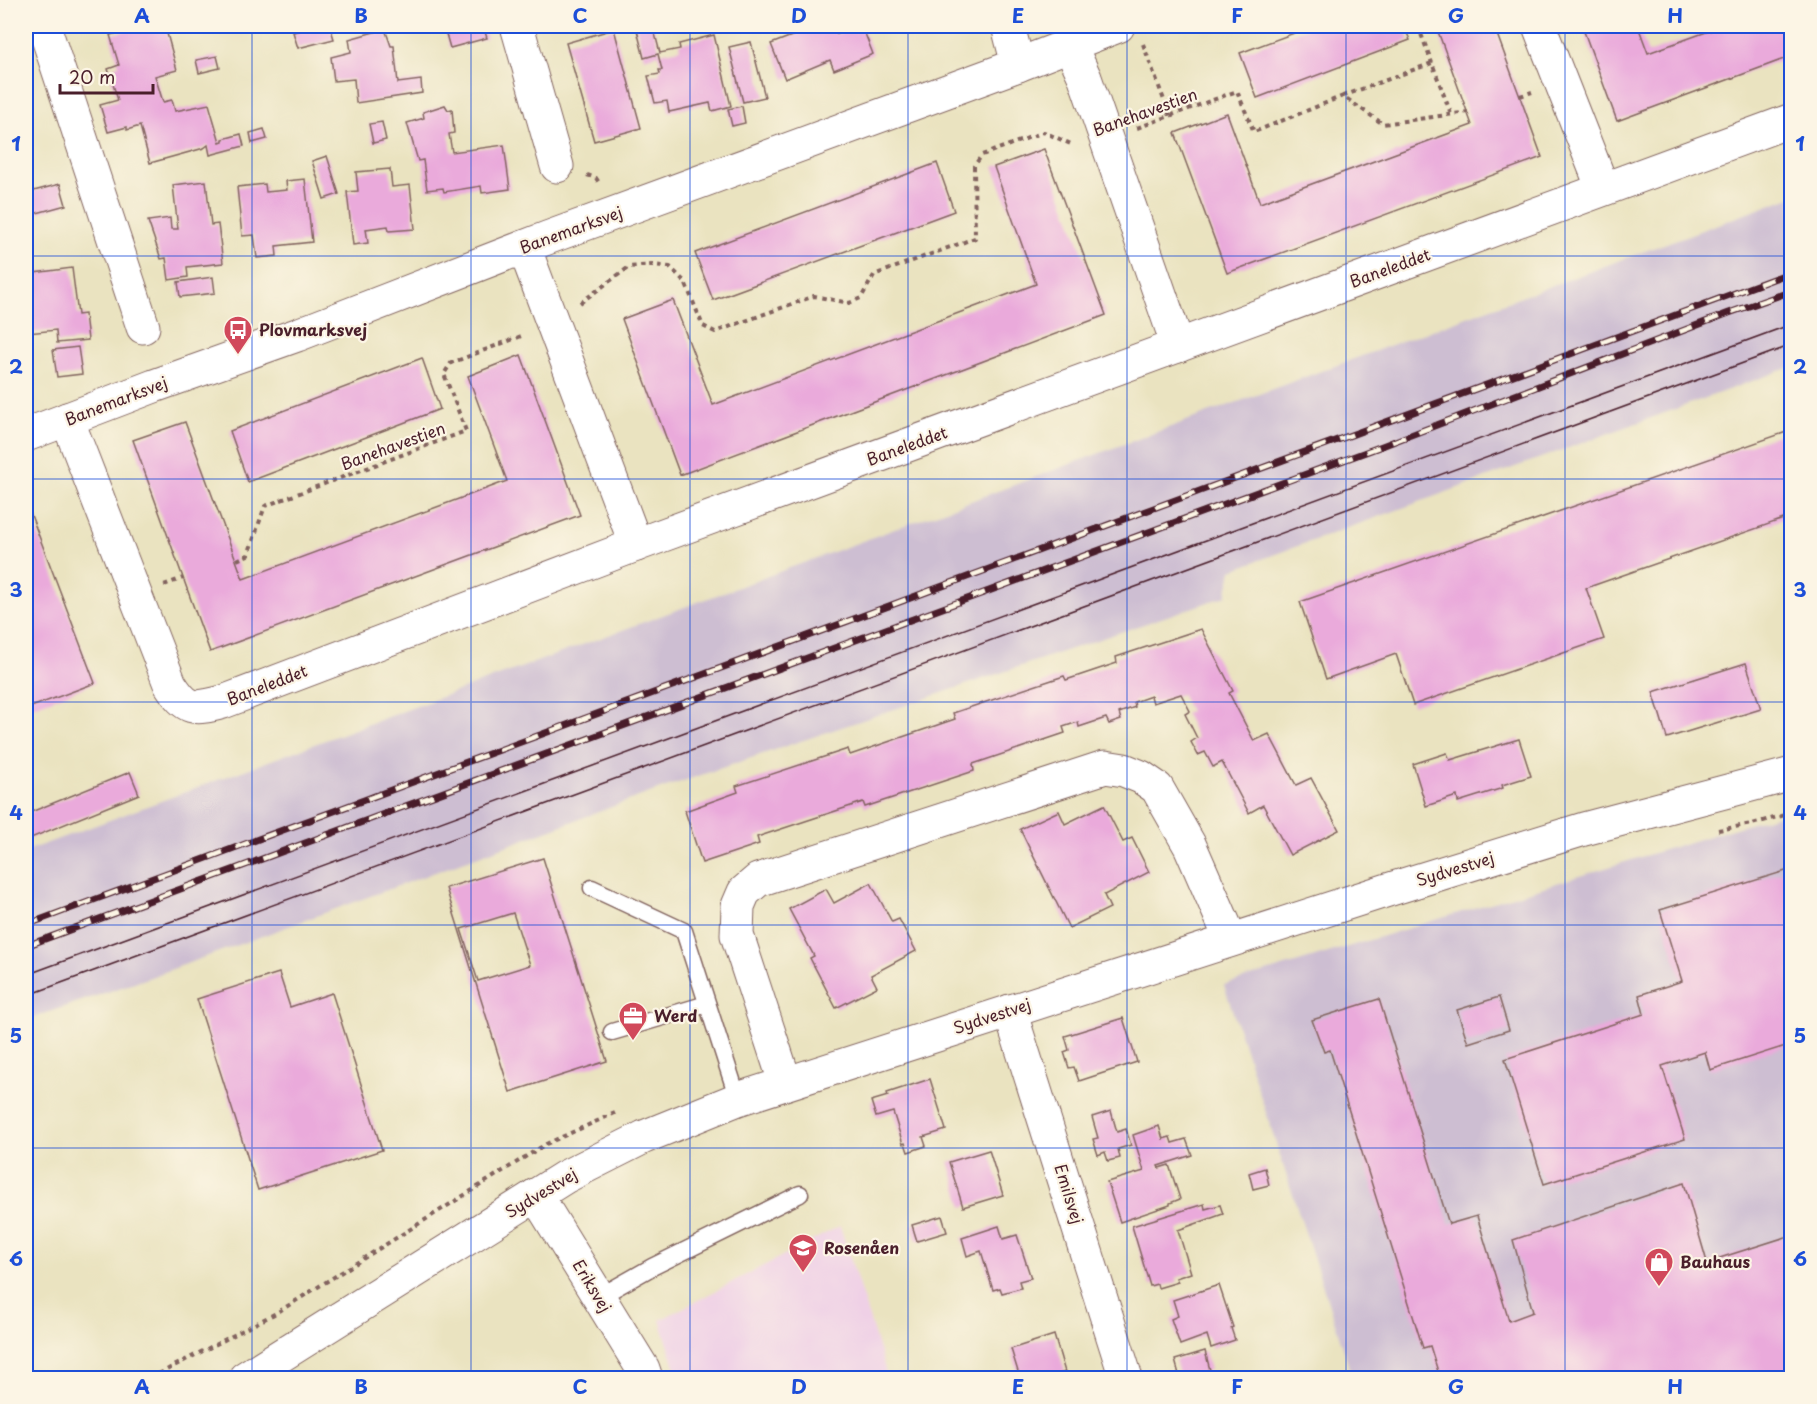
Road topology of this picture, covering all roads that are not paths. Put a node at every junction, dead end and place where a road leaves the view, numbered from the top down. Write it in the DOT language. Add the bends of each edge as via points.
graph roads {
  1 [pos="44,26"];
  2 [pos="517,26"];
  3 [pos="1008,26"];
  4 [pos="1539,26"];
  5 [pos="1128,31"];
  6 [pos="1070,45"];
  7 [pos="1018,65"];
  8 [pos="1791,120"];
  9 [pos="557,166"];
  10 [pos="1603,189"];
  11 [pos="524,247"];
  12 [pos="143,327"];
  13 [pos="1178,346"];
  14 [pos="67,419"];
  15 [pos="26,435"];
  16 [pos="636,545"];
  17 [pos="1791,774"];
  18 [pos="592,888"];
  19 [pos="1232,940"];
  20 [pos="707,1004"];
  21 [pos="1010,1011"];
  22 [pos="612,1032"];
  23 [pos="785,1082"];
  24 [pos="738,1099"];
  25 [pos="800,1194"];
  26 [pos="536,1195"];
  27 [pos="599,1297"];
  28 [pos="245,1378"];
  29 [pos="646,1378"];
  30 [pos="1126,1378"];
  1 -- 12 [label="street"];
  2 -- 9 [label="street"];
  3 -- 7 [label="street"];
  4 -- 10 [label="street"];
  5 -- 6 [label="street, Banemarksvej"];
  6 -- 7 [label="street, Banemarksvej"];
  6 -- 13 [label="street"];
  7 -- 11 [label="street, Banemarksvej"];
  8 -- 10 [label="street, Baneleddet"];
  10 -- 13 [label="street, Baneleddet"];
  11 -- 14 [label="street, Banemarksvej"];
  11 -- 16 [label="street"];
  13 -- 16 [label="street, Baneleddet"];
  14 -- 15 [label="street, Banemarksvej"];
  14 -- 16 [label="street, Baneleddet" via="170,684 190,706 223,702"];
  17 -- 19 [label="street, Sydvestvej" via="1584,829"];
  18 -- 20 [label="lane" via="684,931"];
  19 -- 21 [label="street, Sydvestvej"];
  19 -- 23 [label="street" via="1190,846 1157,788 1142,777 1106,767 758,880 744,892 738,906 737,935"];
  20 -- 22 [label="lane"];
  20 -- 24 [label="lane"];
  21 -- 23 [label="street, Sydvestvej"];
  21 -- 30 [label="street, Emilsvej"];
  23 -- 24 [label="street, Sydvestvej"];
  24 -- 26 [label="street, Sydvestvej" via="644,1137"];
  25 -- 27 [label="lane" via="652,1266"];
  26 -- 27 [label="street, Eriksvej"];
  26 -- 28 [label="street, Sydvestvej"];
  27 -- 29 [label="street, Eriksvej"];
}
